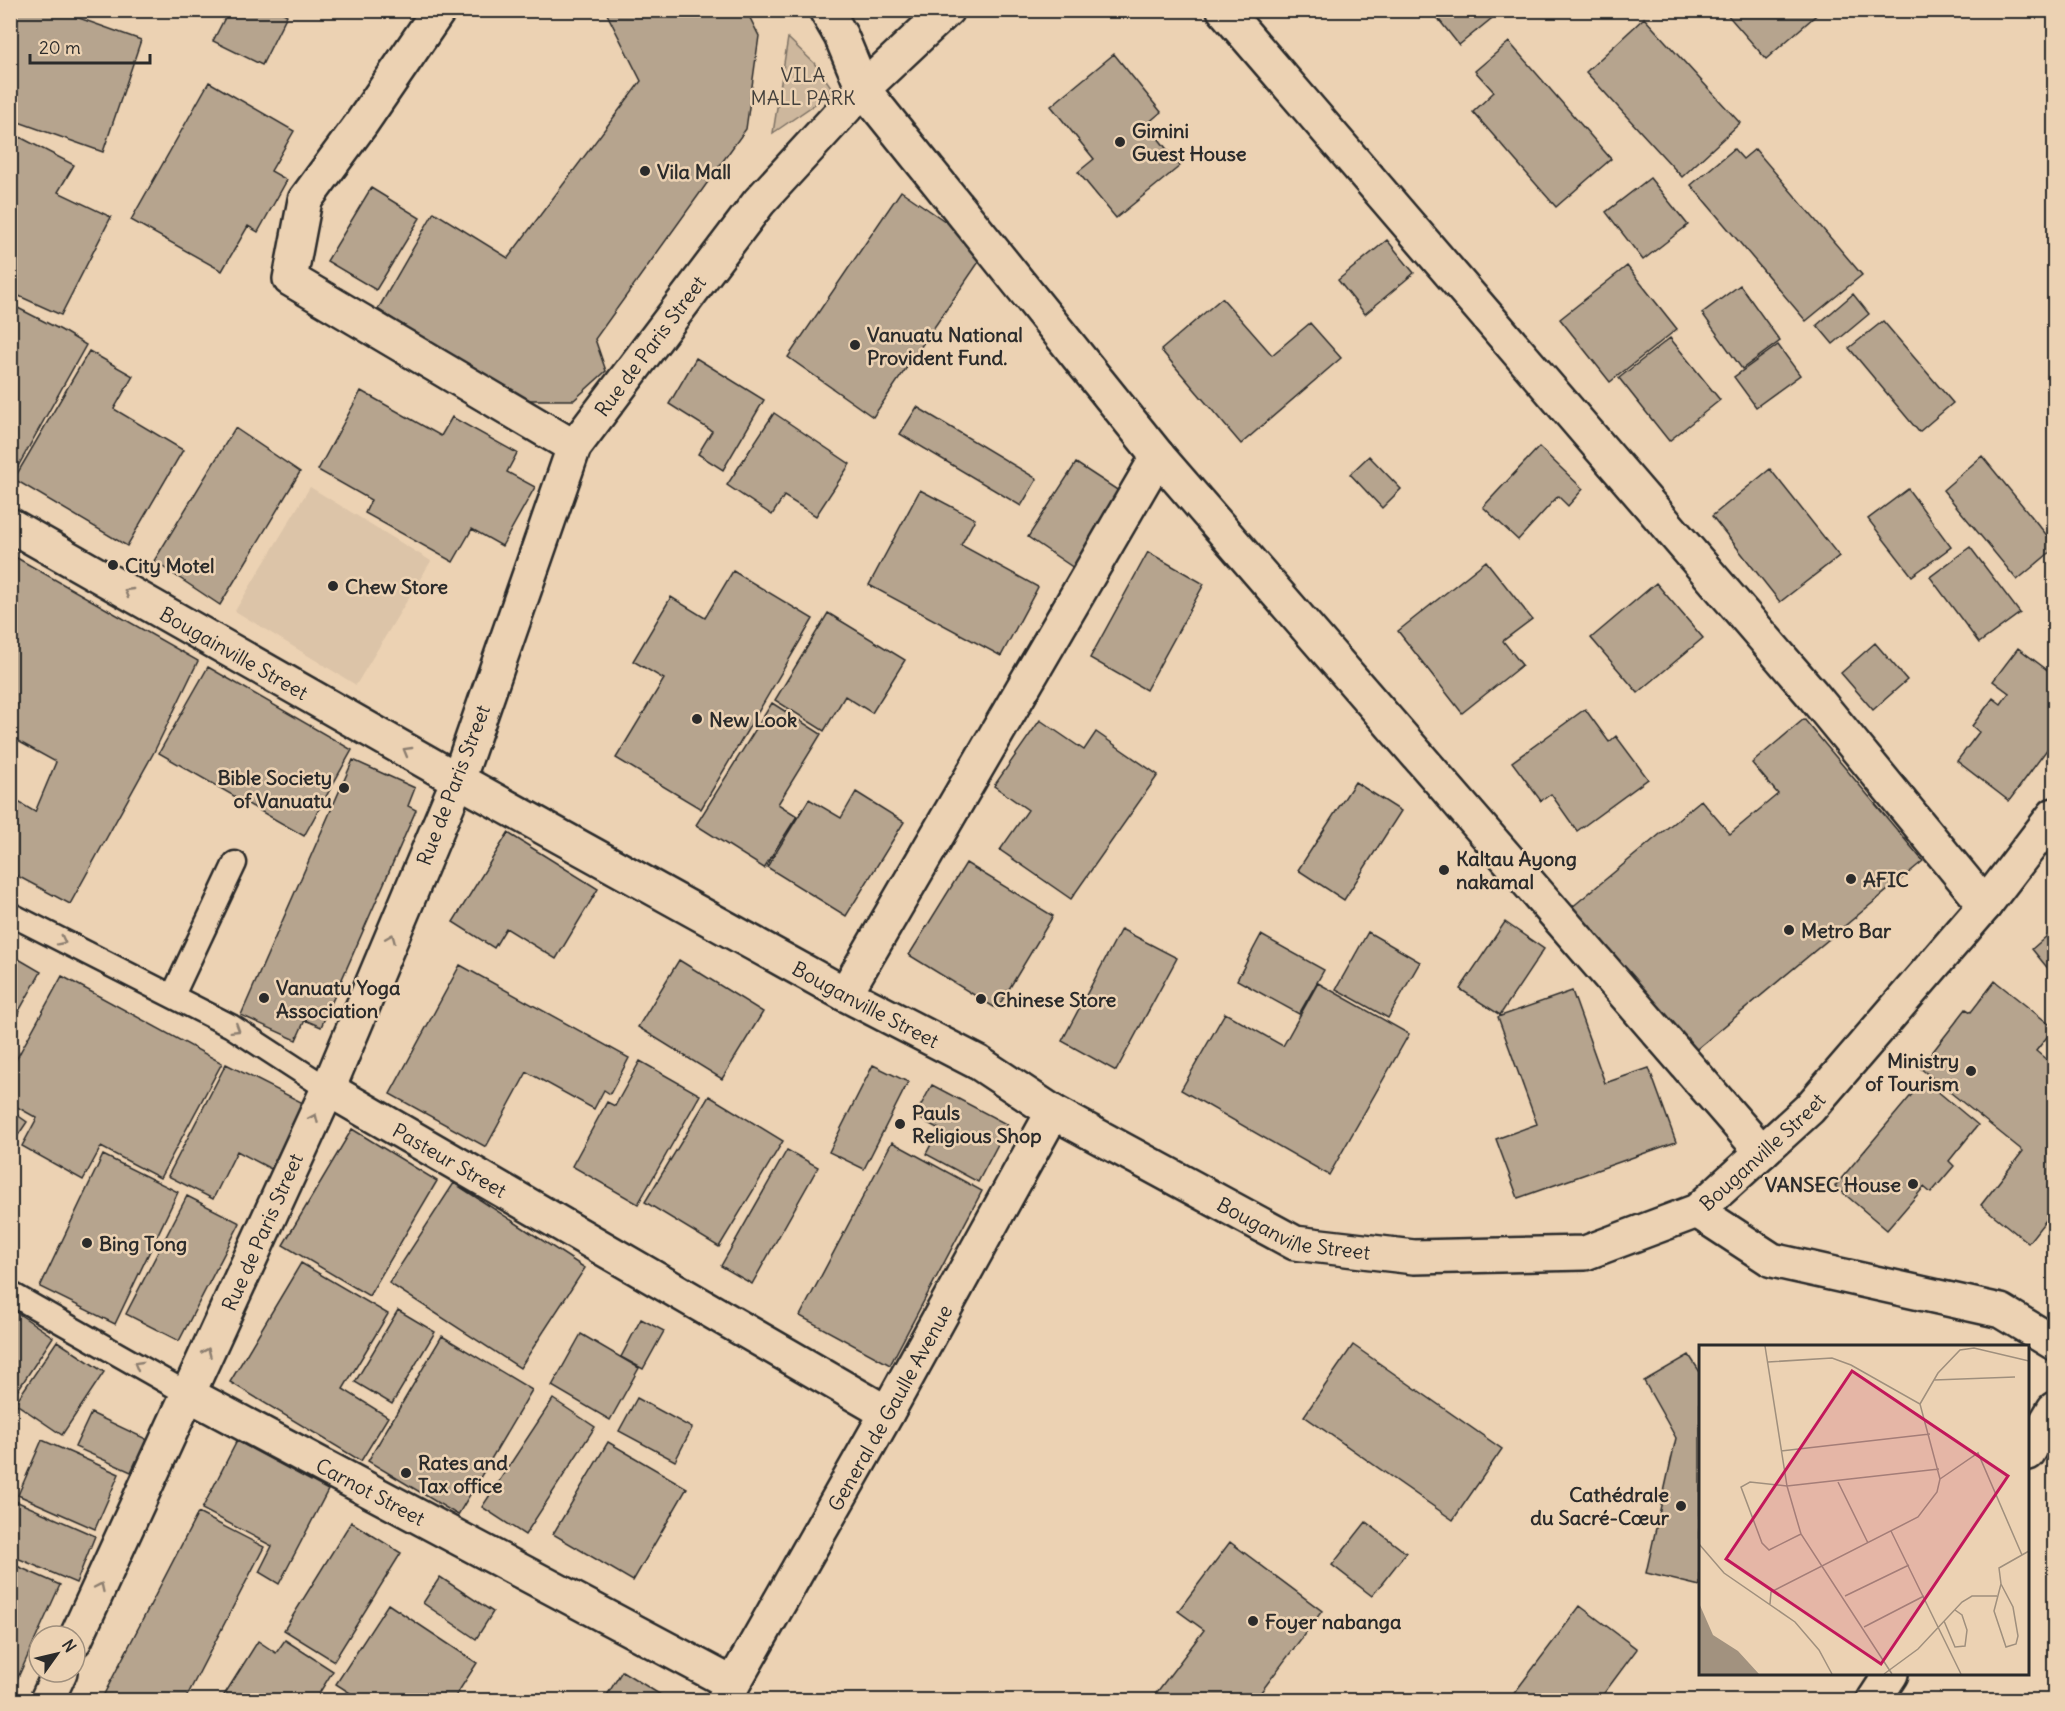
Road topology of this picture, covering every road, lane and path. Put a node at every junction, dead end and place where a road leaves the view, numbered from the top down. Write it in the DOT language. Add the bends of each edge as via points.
graph roads {
  1 [pos="439,10"];
  2 [pos="826,10"];
  3 [pos="947,10"];
  4 [pos="1224,10"];
  5 [pos="863,89"];
  6 [pos="573,447"];
  7 [pos="1158,456"];
  8 [pos="10,525"];
  9 [pos="458,780"];
  10 [pos="2055,815"];
  11 [pos="235,863"];
  12 [pos="1985,905"];
  13 [pos="10,914"];
  14 [pos="845,994"];
  15 [pos="172,996"];
  16 [pos="328,1089"];
  17 [pos="1053,1112"];
  18 [pos="1762,1152"];
  19 [pos="1697,1211"];
  20 [pos="10,1293"];
  21 [pos="2055,1343"];
  22 [pos="188,1394"];
  23 [pos="2055,1409"];
  24 [pos="888,1413"];
  25 [pos="2029,1451"];
  26 [pos="82,1624"];
  27 [pos="1891,1675"];
  28 [pos="55,1684"];
  29 [pos="728,1692"];
  30 [pos="47,1701"];
  31 [pos="1874,1701"];
  1 -- 6 [label="street" via="305,200 290,279"];
  2 -- 5 [label="street"];
  3 -- 5 [label="street, Rue de Paris Street"];
  4 -- 12 [label="street" via="1804,685"];
  5 -- 6 [label="street, Rue de Paris Street" via="759,202"];
  5 -- 7 [label="street"];
  6 -- 9 [label="street, Rue de Paris Street"];
  7 -- 14 [label="street"];
  7 -- 18 [label="street"];
  9 -- 8 [label="street, Bougainville Street, one-way"];
  9 -- 14 [label="street, Bouganville Street"];
  16 -- 9 [label="street, Rue de Paris Street, one-way"];
  10 -- 12 [label="street, Bouganville Street"];
  11 -- 15 [label="lane"];
  12 -- 18 [label="street, Bouganville Street" via="1809,1109"];
  13 -- 15 [label="lane, Pasteur Street, one-way"];
  14 -- 17 [label="street, Bouganville Street" via="979,1063"];
  15 -- 16 [label="lane, Pasteur Street, one-way" via="231,1026"];
  22 -- 16 [label="street, Rue de Paris Street, one-way"];
  16 -- 24 [label="street, Pasteur Street"];
  17 -- 19 [label="street, Bouganville Street" via="1295,1243 1414,1257 1585,1253"];
  17 -- 24 [label="street, General de Gaulle Avenue"];
  18 -- 19 [label="street, Bouganville Street"];
  19 -- 21 [label="street" via="1772,1260 2001,1311"];
  22 -- 20 [label="lane, Carnot Street, one-way"];
  26 -- 22 [label="street, Rue de Paris Street, one-way"];
  22 -- 29 [label="street, Carnot Street"];
  23 -- 25 [label="street"];
  24 -- 29 [label="street, General de Gaulle Avenue"];
  27 -- 31 [label="street"];
  28 -- 30 [label="street"];
}
